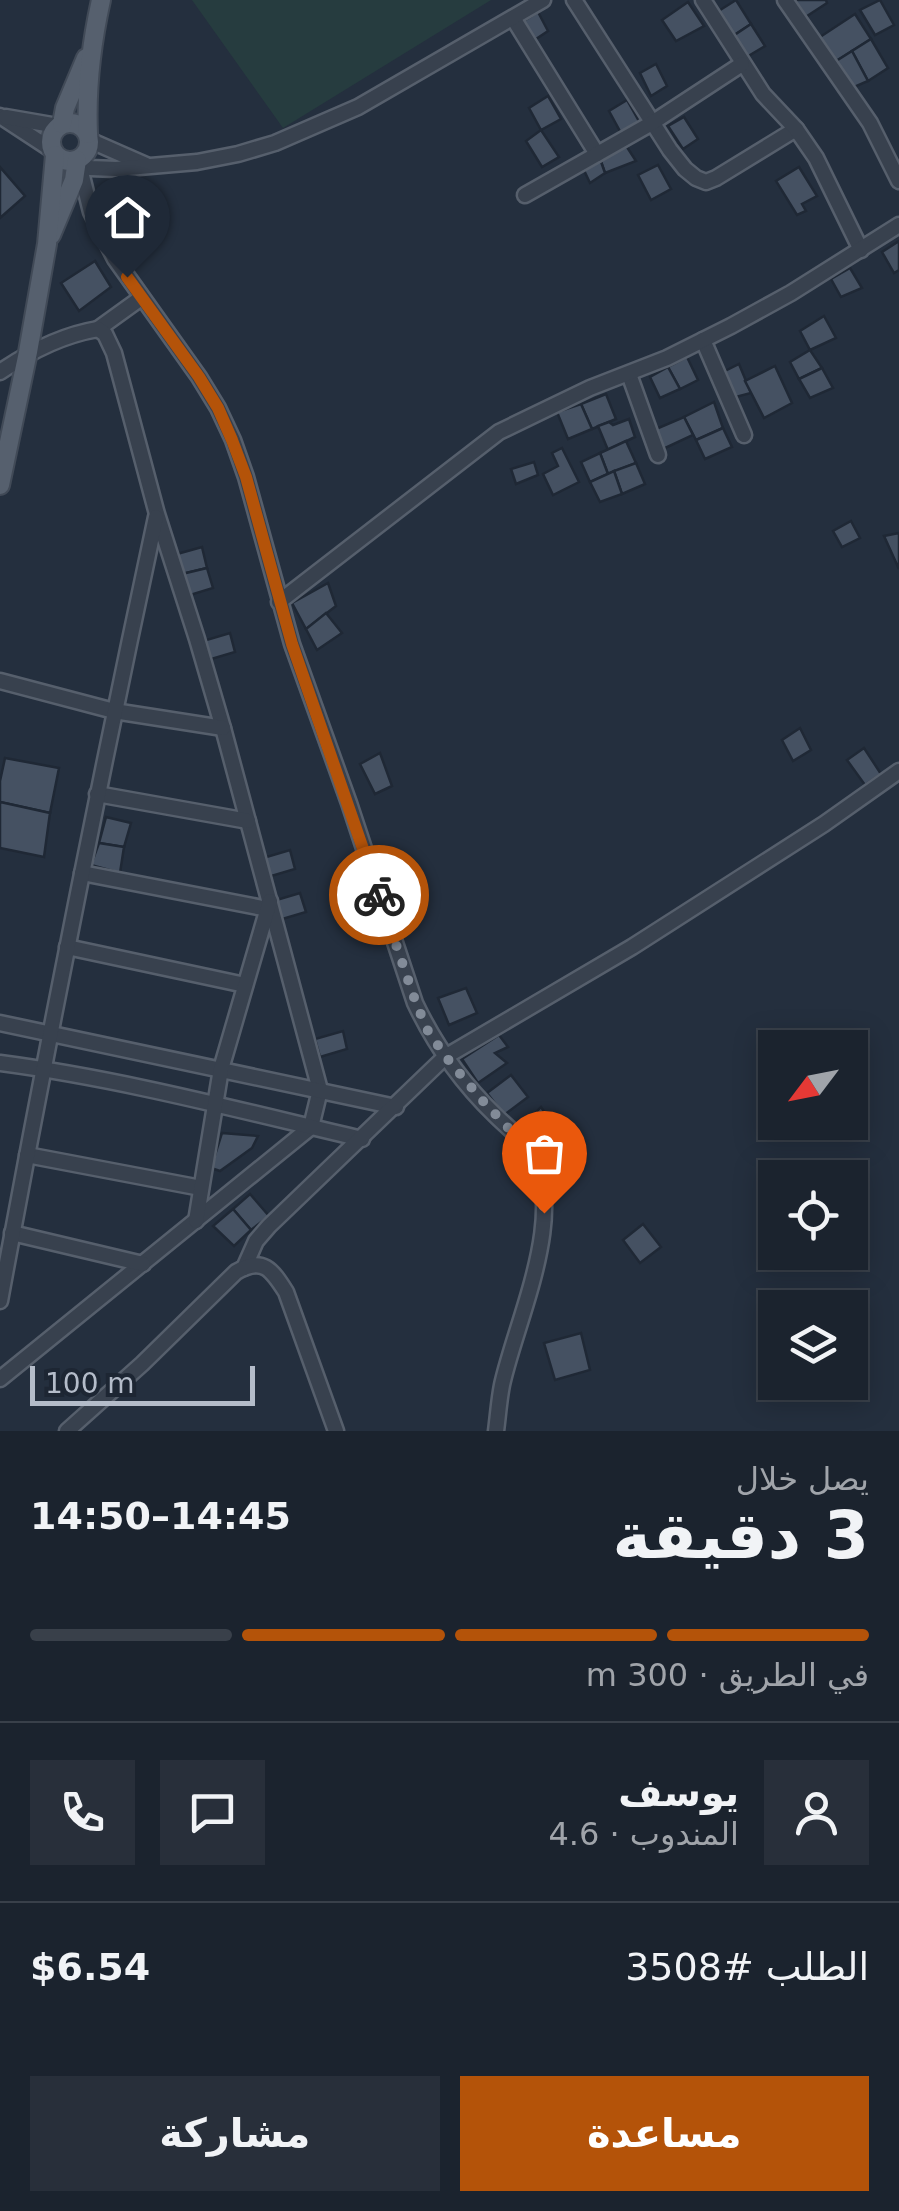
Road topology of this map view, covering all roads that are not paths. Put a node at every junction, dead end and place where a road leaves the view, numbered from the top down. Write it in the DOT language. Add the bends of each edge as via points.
graph roads {
  1 [pos="101,0"];
  2 [pos="543,0"];
  3 [pos="574,0"];
  4 [pos="703,0"];
  5 [pos="785,0"];
  6 [pos="513,18"];
  7 [pos="91,48"];
  8 [pos="742,64"];
  9 [pos="0,116"];
  10 [pos="652,122"];
  11 [pos="60,125"];
  12 [pos="796,129"];
  13 [pos="88,137"];
  14 [pos="53,152"];
  15 [pos="597,154"];
  16 [pos="78,160"];
  17 [pos="147,165"];
  18 [pos="899,180"];
  19 [pos="525,194"];
  20 [pos="899,225"];
  21 [pos="46,244"];
  22 [pos="860,250"];
  23 [pos="141,298"];
  24 [pos="98,329"];
  25 [pos="702,340"];
  26 [pos="28,352"];
  27 [pos="0,372"];
  28 [pos="628,374"];
  29 [pos="744,435"];
  30 [pos="658,455"];
  31 [pos="0,485"];
  32 [pos="156,514"];
  33 [pos="279,602"];
  34 [pos="0,681"];
  35 [pos="114,710"];
  36 [pos="223,728"];
  37 [pos="899,771"];
  38 [pos="97,794"];
  39 [pos="248,820"];
  40 [pos="82,874"];
  41 [pos="269,905"];
  42 [pos="67,946"];
  43 [pos="246,985"];
  44 [pos="0,1022"];
  45 [pos="50,1032"];
  46 [pos="446,1057"];
  47 [pos="0,1063"];
  48 [pos="43,1069"];
  49 [pos="220,1069"];
  50 [pos="320,1090"];
  51 [pos="214,1104"];
  52 [pos="396,1107"];
  53 [pos="311,1127"];
  54 [pos="362,1139"];
  55 [pos="27,1155"];
  56 [pos="201,1188"];
  57 [pos="196,1221"];
  58 [pos="12,1233"];
  59 [pos="143,1264"];
  60 [pos="244,1268"];
  61 [pos="0,1301"];
  62 [pos="0,1380"];
  63 [pos="67,1431"];
  64 [pos="336,1431"];
  65 [pos="496,1431"];
  1 -- 7 [label="main road"];
  2 -- 6 [label="street"];
  3 -- 10 [label="street"];
  4 -- 8 [label="street"];
  5 -- 18 [label="street" via="870,123"];
  6 -- 15 [label="street"];
  6 -- 17 [label="street" via="358,107 275,143 197,162"];
  7 -- 11 [label="main road"];
  7 -- 13 [label="main road"];
  8 -- 10 [label="street"];
  8 -- 12 [label="street"];
  9 -- 11 [label="street"];
  9 -- 14 [label="street"];
  10 -- 12 [label="street" via="684,168 706,182"];
  10 -- 15 [label="street"];
  11 -- 13 [label="main road" via="77,124"];
  11 -- 14 [label="main road" via="50,136"];
  12 -- 22 [label="street"];
  13 -- 16 [label="main road"];
  13 -- 17 [label="street"];
  14 -- 16 [label="main road"];
  14 -- 21 [label="main road"];
  15 -- 19 [label="street"];
  16 -- 17 [label="street" via="98,170"];
  16 -- 21 [label="main road"];
  16 -- 23 [label="street" via="91,212"];
  20 -- 22 [label="street"];
  21 -- 26 [label="main road"];
  22 -- 25 [label="street"];
  23 -- 24 [label="street"];
  23 -- 33 [label="street" via="218,408 246,477"];
  24 -- 26 [label="street"];
  24 -- 32 [label="street" via="114,352"];
  25 -- 28 [label="street"];
  25 -- 29 [label="street"];
  26 -- 27 [label="street"];
  26 -- 31 [label="main road"];
  28 -- 30 [label="street"];
  28 -- 33 [label="street" via="499,432"];
  32 -- 35 [label="street"];
  32 -- 36 [label="street"];
  33 -- 46 [label="street" via="416,1003"];
  34 -- 35 [label="street"];
  35 -- 36 [label="street"];
  35 -- 38 [label="street"];
  36 -- 39 [label="street"];
  37 -- 46 [label="street" via="632,947"];
  38 -- 39 [label="street"];
  38 -- 40 [label="street"];
  39 -- 41 [label="street"];
  40 -- 41 [label="street"];
  40 -- 42 [label="street"];
  41 -- 43 [label="street"];
  41 -- 50 [label="street"];
  42 -- 43 [label="street"];
  42 -- 45 [label="street"];
  43 -- 49 [label="street"];
  44 -- 45 [label="street"];
  45 -- 48 [label="street"];
  45 -- 49 [label="street"];
  46 -- 52 [label="street"];
  46 -- 65 [label="street" via="530,1151 542,1179 540,1244"];
  47 -- 48 [label="street"];
  48 -- 51 [label="street"];
  48 -- 55 [label="street"];
  49 -- 50 [label="street"];
  49 -- 51 [label="street"];
  50 -- 52 [label="street"];
  50 -- 53 [label="street"];
  51 -- 53 [label="street"];
  51 -- 56 [label="street"];
  52 -- 54 [label="street"];
  53 -- 54 [label="street"];
  53 -- 57 [label="street"];
  54 -- 60 [label="street" via="269,1226"];
  55 -- 56 [label="street"];
  55 -- 58 [label="street"];
  56 -- 57 [label="street"];
  57 -- 59 [label="street"];
  58 -- 59 [label="street"];
  58 -- 61 [label="street"];
  59 -- 62 [label="street"];
  60 -- 63 [label="street"];
  60 -- 64 [label="street" via="266,1267 286,1292"];
}
